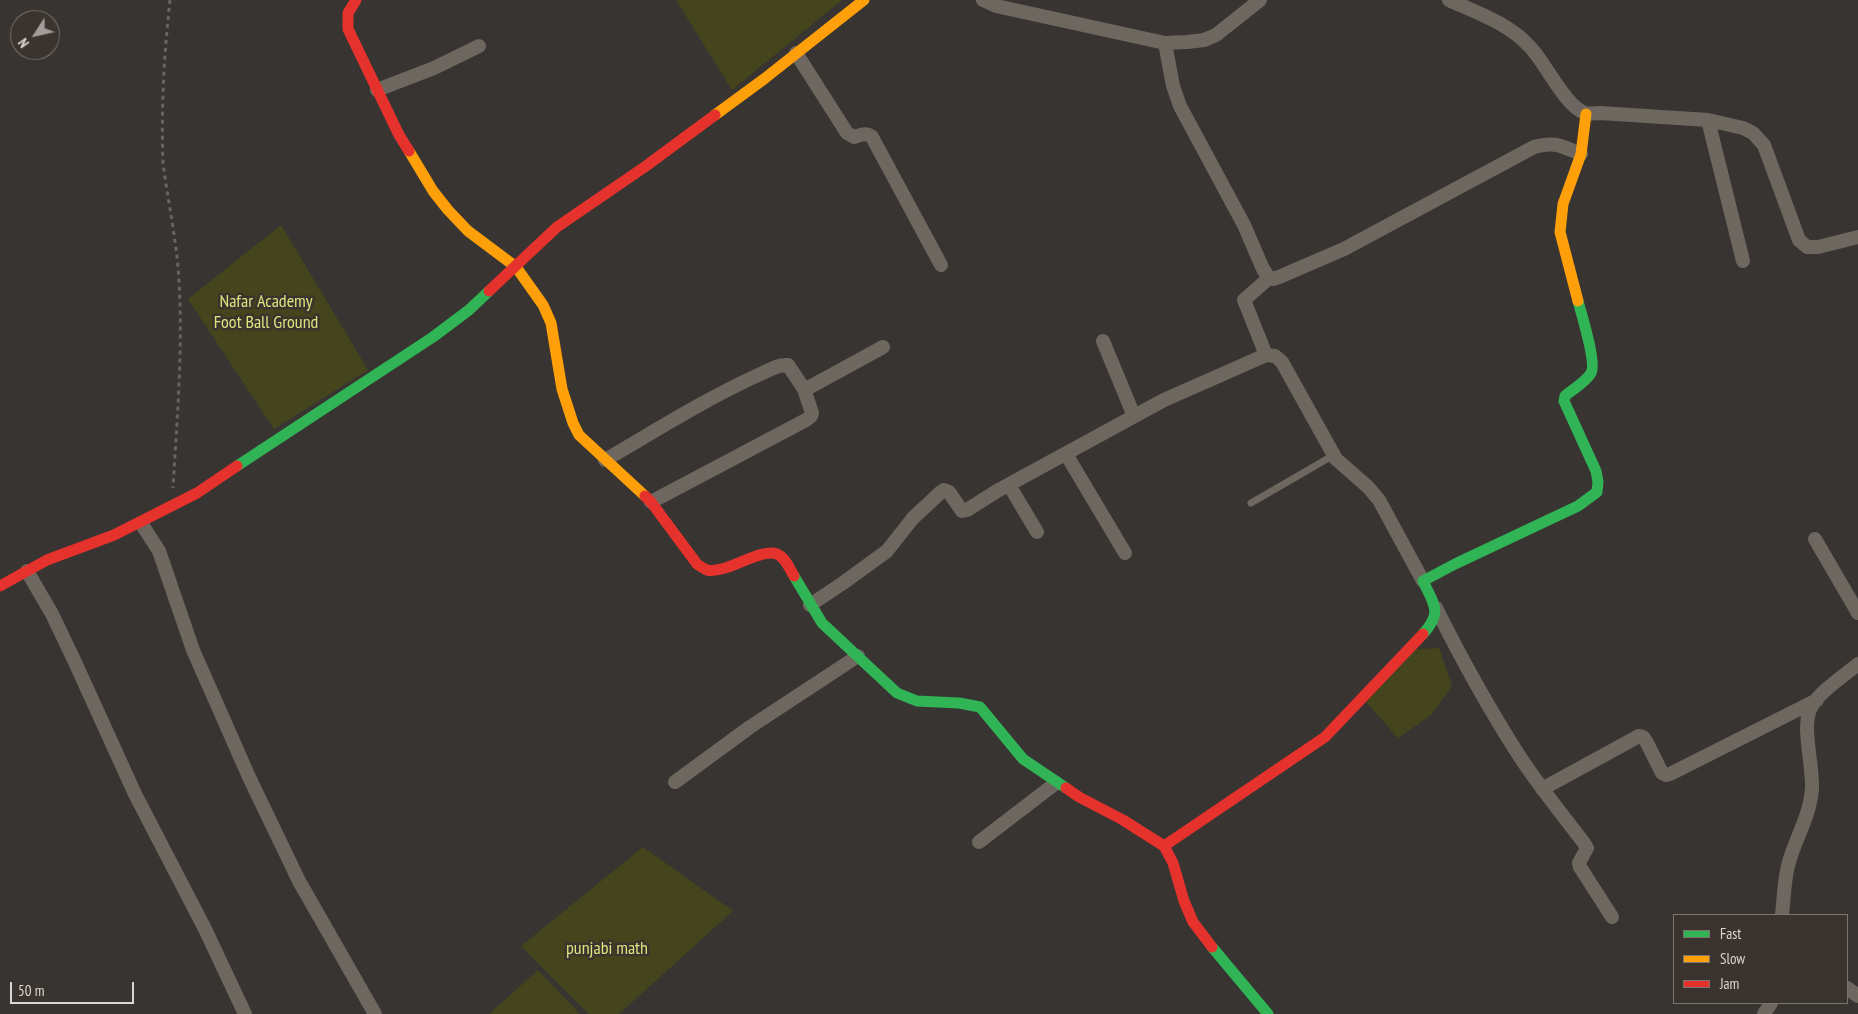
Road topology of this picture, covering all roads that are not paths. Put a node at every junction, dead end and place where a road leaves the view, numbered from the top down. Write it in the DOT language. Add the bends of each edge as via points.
graph roads {
  1 [pos="356,0"];
  2 [pos="864,0"];
  3 [pos="982,0"];
  4 [pos="1260,0"];
  5 [pos="1449,0"];
  6 [pos="1165,43"];
  7 [pos="479,46"];
  8 [pos="796,53"];
  9 [pos="377,90"];
  10 [pos="1586,114"];
  11 [pos="1708,120"];
  12 [pos="1580,154"];
  13 [pos="1858,237"];
  14 [pos="1743,261"];
  15 [pos="941,265"];
  16 [pos="516,266"];
  17 [pos="1269,278"];
  18 [pos="1103,341"];
  19 [pos="883,347"];
  20 [pos="1266,355"];
  21 [pos="804,389"];
  22 [pos="1134,416"];
  23 [pos="1066,454"];
  24 [pos="1334,455"];
  25 [pos="605,460"];
  26 [pos="1009,485"];
  27 [pos="651,502"];
  28 [pos="1251,503"];
  29 [pos="141,523"];
  30 [pos="1037,532"];
  31 [pos="1815,539"];
  32 [pos="1125,553"];
  33 [pos="27,571"];
  34 [pos="1423,582"];
  35 [pos="0,586"];
  36 [pos="810,605"];
  37 [pos="1436,608"];
  38 [pos="1858,613"];
  39 [pos="858,656"];
  40 [pos="1858,664"];
  41 [pos="1817,700"];
  42 [pos="676,782"];
  43 [pos="1056,783"];
  44 [pos="1542,789"];
  45 [pos="979,842"];
  46 [pos="1164,846"];
  47 [pos="1782,914"];
  48 [pos="1612,917"];
  49 [pos="246,1014"];
  50 [pos="375,1014"];
  51 [pos="1268,1014"];
  1 -- 9 [label="street" via="346,17 348,29"];
  2 -- 8 [label="street"];
  3 -- 6 [label="street" via="996,6"];
  4 -- 6 [label="street" via="1204,40"];
  5 -- 10 [label="street" via="1514,32 1532,48 1573,106"];
  6 -- 17 [label="street" via="1180,106"];
  7 -- 9 [label="street"];
  8 -- 15 [label="street" via="847,133 854,137 869,134 872,137"];
  8 -- 16 [label="street" via="646,166 556,227"];
  9 -- 16 [label="street" via="399,134 448,210 468,231"];
  10 -- 11 [label="street"];
  10 -- 12 [label="street"];
  11 -- 13 [label="street" via="1743,128 1764,145 1800,240 1807,247"];
  11 -- 14 [label="street"];
  12 -- 17 [label="street" via="1547,143 1534,147 1344,249 1279,277"];
  12 -- 34 [label="street" via="1563,204 1560,232 1593,368 1591,374 1565,396 1564,401 1594,466 1597,492 1578,506"];
  16 -- 25 [label="street" via="543,305 551,323 562,389 573,423 583,440"];
  16 -- 29 [label="street" via="469,310 433,337 197,493"];
  17 -- 20 [label="street" via="1244,300"];
  18 -- 22 [label="street"];
  19 -- 21 [label="street"];
  20 -- 22 [label="street"];
  20 -- 24 [label="street" via="1276,356 1282,362"];
  21 -- 25 [label="street" via="788,365 779,366 705,402"];
  21 -- 27 [label="street" via="812,413 806,420"];
  22 -- 23 [label="street"];
  23 -- 26 [label="street"];
  23 -- 32 [label="street"];
  24 -- 28 [label="lane"];
  24 -- 34 [label="street" via="1379,500"];
  25 -- 27 [label="street"];
  26 -- 30 [label="street"];
  26 -- 36 [label="street" via="962,511 944,490 912,518 888,551"];
  27 -- 36 [label="street" via="696,564 706,570 717,570 766,554 776,554 785,560"];
  29 -- 33 [label="street"];
  29 -- 50 [label="street" via="159,551 193,650 249,777 299,881"];
  31 -- 38 [label="street"];
  33 -- 35 [label="street"];
  33 -- 49 [label="street" via="52,614 135,794 206,929"];
  34 -- 37 [label="street"];
  36 -- 39 [label="street" via="822,623"];
  37 -- 44 [label="street" via="1463,660"];
  37 -- 46 [label="street" via="1433,623 1325,737"];
  39 -- 42 [label="street" via="750,727"];
  39 -- 43 [label="street" via="907,699 970,703 980,707 1023,759"];
  40 -- 41 [label="street"];
  41 -- 44 [label="street" via="1670,774 1662,773 1646,741 1639,736"];
  41 -- 47 [label="street" via="1809,711 1807,723 1812,788 1786,876"];
  43 -- 45 [label="street"];
  43 -- 46 [label="street"];
  44 -- 48 [label="street" via="1587,848 1579,863 1580,868"];
  46 -- 51 [label="street" via="1193,922"];
}
